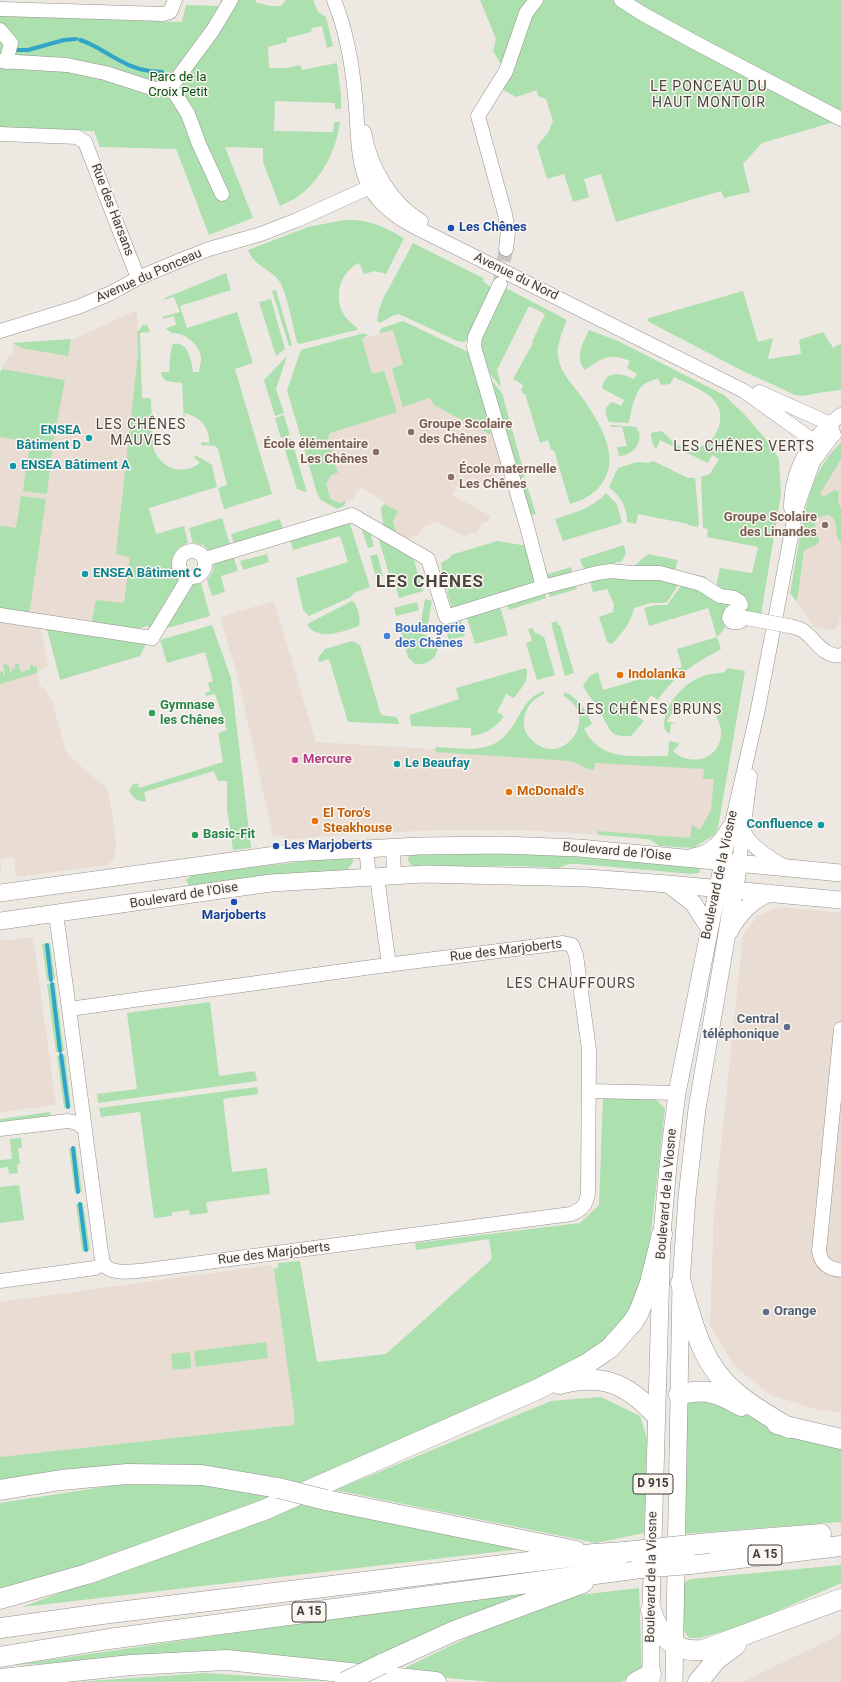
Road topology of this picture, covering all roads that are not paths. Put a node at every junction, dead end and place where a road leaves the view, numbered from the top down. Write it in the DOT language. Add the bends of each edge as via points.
graph roads {
  1 [pos="175,0"];
  2 [pos="231,0"];
  3 [pos="334,0"];
  4 [pos="340,0"];
  5 [pos="536,0"];
  6 [pos="621,0"];
  7 [pos="3,6"];
  8 [pos="0,24"];
  9 [pos="0,30"];
  10 [pos="3,61"];
  11 [pos="171,87"];
  12 [pos="841,119"];
  13 [pos="0,134"];
  14 [pos="370,187"];
  15 [pos="389,190"];
  16 [pos="222,194"];
  17 [pos="506,249"];
  18 [pos="138,278"];
  19 [pos="500,284"];
  20 [pos="0,331"];
  21 [pos="841,415"];
  22 [pos="828,434"];
  23 [pos="205,560"];
  24 [pos="189,577"];
  25 [pos="543,587"];
  26 [pos="0,615"];
  27 [pos="841,655"];
  28 [pos="737,829"];
  29 [pos="393,847"];
  30 [pos="366,848"];
  31 [pos="686,858"];
  32 [pos="731,862"];
  33 [pos="787,868"];
  34 [pos="841,873"];
  35 [pos="394,876"];
  36 [pos="373,877"];
  37 [pos="668,884"];
  38 [pos="717,888"];
  39 [pos="734,890"];
  40 [pos="770,893"];
  41 [pos="0,894"];
  42 [pos="841,900"];
  43 [pos="56,914"];
  44 [pos="0,921"];
  45 [pos="709,928"];
  46 [pos="726,940"];
  47 [pos="389,965"];
  48 [pos="69,1009"];
  49 [pos="841,1029"];
  50 [pos="589,1091"];
  51 [pos="677,1093"];
  52 [pos="0,1129"];
  53 [pos="85,1129"];
  54 [pos="662,1234"];
  55 [pos="104,1264"];
  56 [pos="841,1270"];
  57 [pos="0,1281"];
  58 [pos="681,1283"];
  59 [pos="536,1390"];
  60 [pos="679,1395"];
  61 [pos="655,1414"];
  62 [pos="789,1428"];
  63 [pos="841,1439"];
  64 [pos="677,1466"];
  65 [pos="0,1490"];
  66 [pos="841,1532"];
  67 [pos="841,1546"];
  68 [pos="594,1554"];
  69 [pos="618,1570"];
  70 [pos="0,1599"];
  71 [pos="841,1599"];
  72 [pos="650,1610"];
  73 [pos="0,1628"];
  74 [pos="763,1628"];
  75 [pos="674,1644"];
  76 [pos="0,1658"];
  77 [pos="0,1679"];
  78 [pos="646,1679"];
  79 [pos="345,1682"];
  80 [pos="436,1682"];
  81 [pos="674,1682"];
  82 [pos="698,1682"];
  1 -- 7 [label="street" via="170,12 163,14"];
  2 -- 11 [label="street" via="213,30"];
  3 -- 14 [label="street, Avenue du Nord" via="351,62 360,162"];
  4 -- 15 [label="street, Avenue du Nord" via="359,67 364,132 368,148"];
  5 -- 17 [label="street" via="526,13 506,71 478,116 505,214 508,232"];
  6 -- 12 [label="street"];
  7 -- 8 [label="street"];
  9 -- 10 [label="street" via="11,43"];
  10 -- 11 [label="street" via="67,65 105,73 155,89"];
  11 -- 16 [label="street" via="188,114"];
  13 -- 18 [label="street, Rue des Harsans" via="77,137 85,142"];
  14 -- 15 [label="street"];
  14 -- 18 [label="street, Avenue du Ponceau" via="297,220"];
  14 -- 22 [label="street, Avenue du Nord" via="383,205 401,219"];
  15 -- 22 [label="street, Avenue du Nord" via="404,209 423,223 775,400"];
  18 -- 20 [label="street, Avenue du Ponceau" via="78,307"];
  19 -- 25 [label="street" via="475,336 474,347"];
  21 -- 22 [label="street"];
  22 -- 28 [label="street, Boulevard de la Viosne" via="808,472 792,526"];
  23 -- 24 [label="street" via="206,567 203,572 197,577"];
  23 -- 24 [label="street" via="195,551 183,555 180,568"];
  23 -- 25 [label="street" via="352,516 428,559 446,617"];
  24 -- 26 [label="street" via="152,638"];
  25 -- 27 [label="street, bridge" via="611,571 660,573 701,584 720,596 738,599 741,605 731,613 729,618 732,622 736,623 746,618 789,626 805,632 829,653"];
  28 -- 31 [label="main road" via="710,852"];
  28 -- 32 [label="street, Boulevard de la Viosne"];
  28 -- 33 [label="street" via="763,853"];
  29 -- 30 [label="main road, Boulevard de l'Oise"];
  29 -- 31 [label="main road, Boulevard de l'Oise" via="502,845 579,848"];
  29 -- 35 [label="street"];
  30 -- 36 [label="street"];
  30 -- 41 [label="main road, Boulevard de l'Oise" via="290,853"];
  31 -- 32 [label="main road, Boulevard de l'Oise"];
  32 -- 33 [label="main road, Boulevard de l'Oise"];
  32 -- 38 [label="main road, Boulevard de la Viosne"];
  32 -- 39 [label="main road, Boulevard de la Viosne"];
  33 -- 34 [label="main road, Boulevard de l'Oise"];
  35 -- 36 [label="main road, Boulevard de l'Oise"];
  35 -- 37 [label="main road, Boulevard de l'Oise" via="493,875"];
  36 -- 43 [label="main road, Boulevard de l'Oise" via="271,883"];
  36 -- 47 [label="street"];
  37 -- 38 [label="main road, Boulevard de l'Oise"];
  37 -- 45 [label="main road" via="692,903"];
  38 -- 39 [label="main road, Boulevard de l'Oise"];
  38 -- 45 [label="main road, Boulevard de la Viosne"];
  39 -- 40 [label="main road, Boulevard de l'Oise"];
  39 -- 46 [label="main road, Boulevard de la Viosne"];
  40 -- 42 [label="main road, Boulevard de l'Oise"];
  40 -- 46 [label="main road" via="748,907"];
  43 -- 44 [label="main road, Boulevard de l'Oise"];
  43 -- 48 [label="street"];
  45 -- 51 [label="main road, Boulevard de la Viosne / D 915"];
  46 -- 58 [label="main road, Boulevard de la Viosne / D 915" via="692,1149"];
  47 -- 48 [label="street, Rue des Marjoberts"];
  47 -- 50 [label="street, Rue des Marjoberts" via="549,944 569,944 575,950 578,962 589,1050"];
  48 -- 53 [label="street"];
  49 -- 56 [label="street" via="819,1251 827,1267"];
  50 -- 51 [label="street"];
  50 -- 55 [label="street, Rue des Marjoberts" via="587,1201 581,1210 571,1214 125,1272 110,1270"];
  51 -- 54 [label="main road, Boulevard de la Viosne / D 915"];
  52 -- 53 [label="street" via="68,1121"];
  53 -- 55 [label="street"];
  54 -- 59 [label="highway" via="650,1283 639,1312 626,1332 602,1355"];
  54 -- 61 [label="main road, Boulevard de la Viosne / D 915"];
  55 -- 57 [label="street" via="95,1268"];
  58 -- 60 [label="main road, Boulevard de la Viosne / D 915"];
  58 -- 62 [label="highway" via="695,1332 716,1371 734,1392"];
  59 -- 61 [label="highway" via="565,1382 610,1382 634,1394"];
  59 -- 70 [label="highway" via="264,1510 87,1574"];
  60 -- 61 [label="main road"];
  60 -- 62 [label="highway" via="692,1391 714,1393 753,1414"];
  60 -- 64 [label="main road, Boulevard de la Viosne / D 915"];
  61 -- 64 [label="main road"];
  61 -- 72 [label="main road, Boulevard de la Viosne / D 915"];
  62 -- 63 [label="highway"];
  64 -- 75 [label="main road, Boulevard de la Viosne / D 915"];
  65 -- 68 [label="highway, bridge" via="61,1480 127,1474 202,1475 278,1488"];
  66 -- 68 [label="highway, A 15, bridge"];
  67 -- 69 [label="highway, A 15, bridge"];
  68 -- 73 [label="highway, A 15"];
  69 -- 76 [label="highway, A 15" via="124,1637"];
  69 -- 79 [label="highway, bridge" via="454,1631"];
  71 -- 74 [label="highway"];
  72 -- 75 [label="highway" via="659,1631"];
  72 -- 78 [label="main road, Boulevard de la Viosne / D 915"];
  74 -- 75 [label="highway" via="703,1650 688,1650"];
  74 -- 82 [label="highway" via="726,1651"];
  75 -- 78 [label="main road" via="669,1658"];
  75 -- 81 [label="main road, Boulevard de la Viosne / D 915"];
  77 -- 80 [label="highway" via="131,1665 227,1660"];
}
